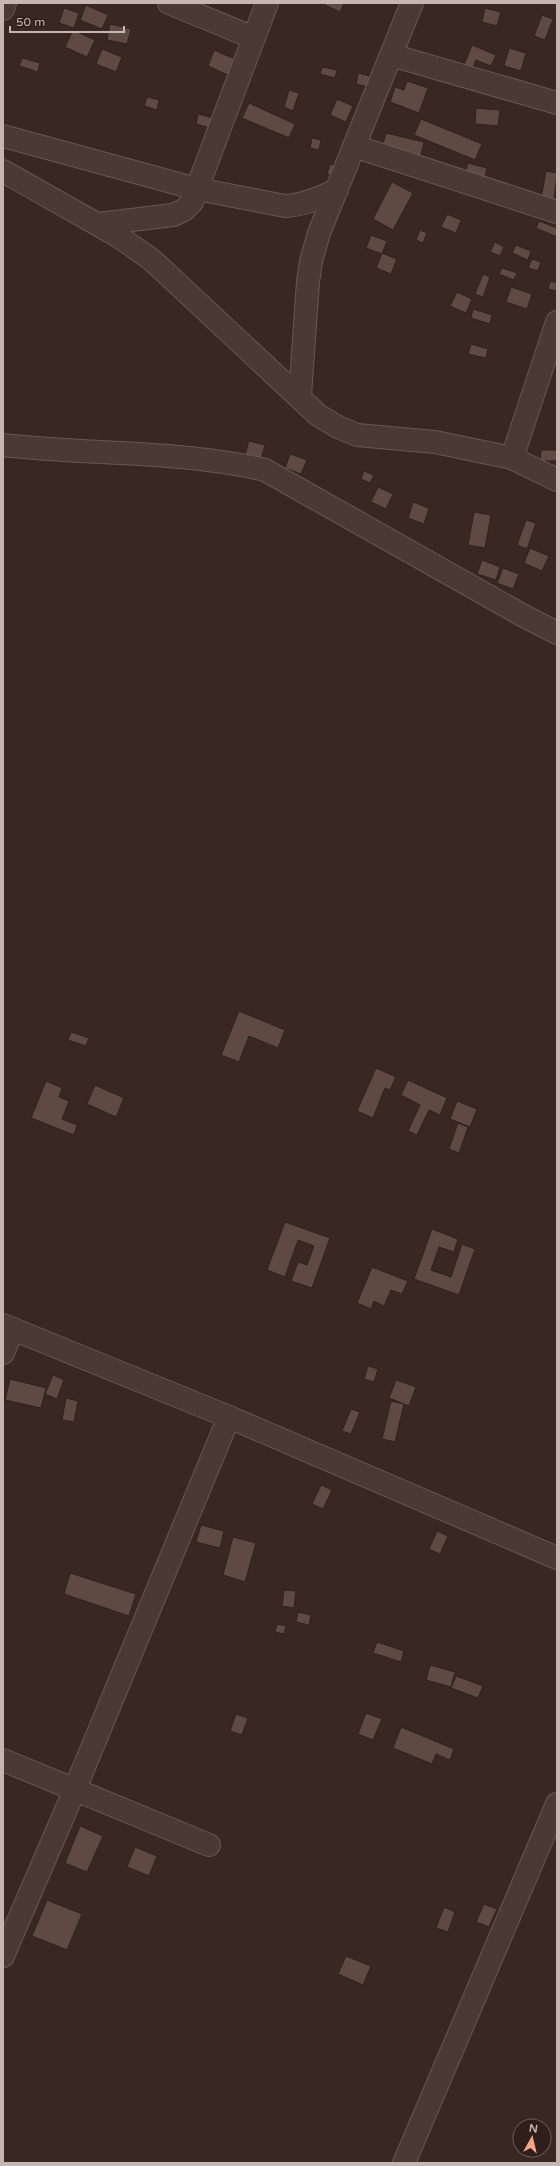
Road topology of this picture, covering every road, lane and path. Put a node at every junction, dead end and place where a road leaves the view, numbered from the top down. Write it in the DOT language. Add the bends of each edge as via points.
graph roads {
  1 [pos="5,3"];
  2 [pos="169,3"];
  3 [pos="267,3"];
  4 [pos="412,3"];
  5 [pos="3,9"];
  6 [pos="254,38"];
  7 [pos="391,55"];
  8 [pos="557,103"];
  9 [pos="3,136"];
  10 [pos="354,146"];
  11 [pos="3,171"];
  12 [pos="197,189"];
  13 [pos="337,190"];
  14 [pos="557,212"];
  15 [pos="98,224"];
  16 [pos="557,322"];
  17 [pos="300,396"];
  18 [pos="3,445"];
  19 [pos="512,458"];
  20 [pos="557,480"];
  21 [pos="557,633"];
  22 [pos="8,1327"];
  23 [pos="3,1352"];
  24 [pos="229,1417"];
  25 [pos="557,1558"];
  26 [pos="3,1760"];
  27 [pos="75,1789"];
  28 [pos="557,1804"];
  29 [pos="209,1845"];
  30 [pos="3,1956"];
  31 [pos="404,2163"];
  1 -- 5 [label="street"];
  2 -- 6 [label="street"];
  3 -- 6 [label="street"];
  4 -- 7 [label="street"];
  6 -- 12 [label="street"];
  7 -- 8 [label="street"];
  7 -- 10 [label="street"];
  9 -- 12 [label="street"];
  10 -- 13 [label="street"];
  10 -- 14 [label="street"];
  11 -- 15 [label="street"];
  12 -- 13 [label="street" via="285,206 310,202"];
  12 -- 15 [label="street" via="192,202 184,210 173,215"];
  13 -- 17 [label="street" via="319,233 311,261"];
  15 -- 17 [label="street" via="152,260"];
  16 -- 19 [label="street"];
  17 -- 19 [label="street" via="318,415 357,435 435,442"];
  18 -- 21 [label="street" via="186,457 230,462 265,470"];
  19 -- 20 [label="street"];
  22 -- 23 [label="street"];
  22 -- 24 [label="street"];
  24 -- 25 [label="street"];
  24 -- 27 [label="street"];
  26 -- 27 [label="street"];
  27 -- 29 [label="street"];
  27 -- 30 [label="street"];
  28 -- 31 [label="street"];
}
